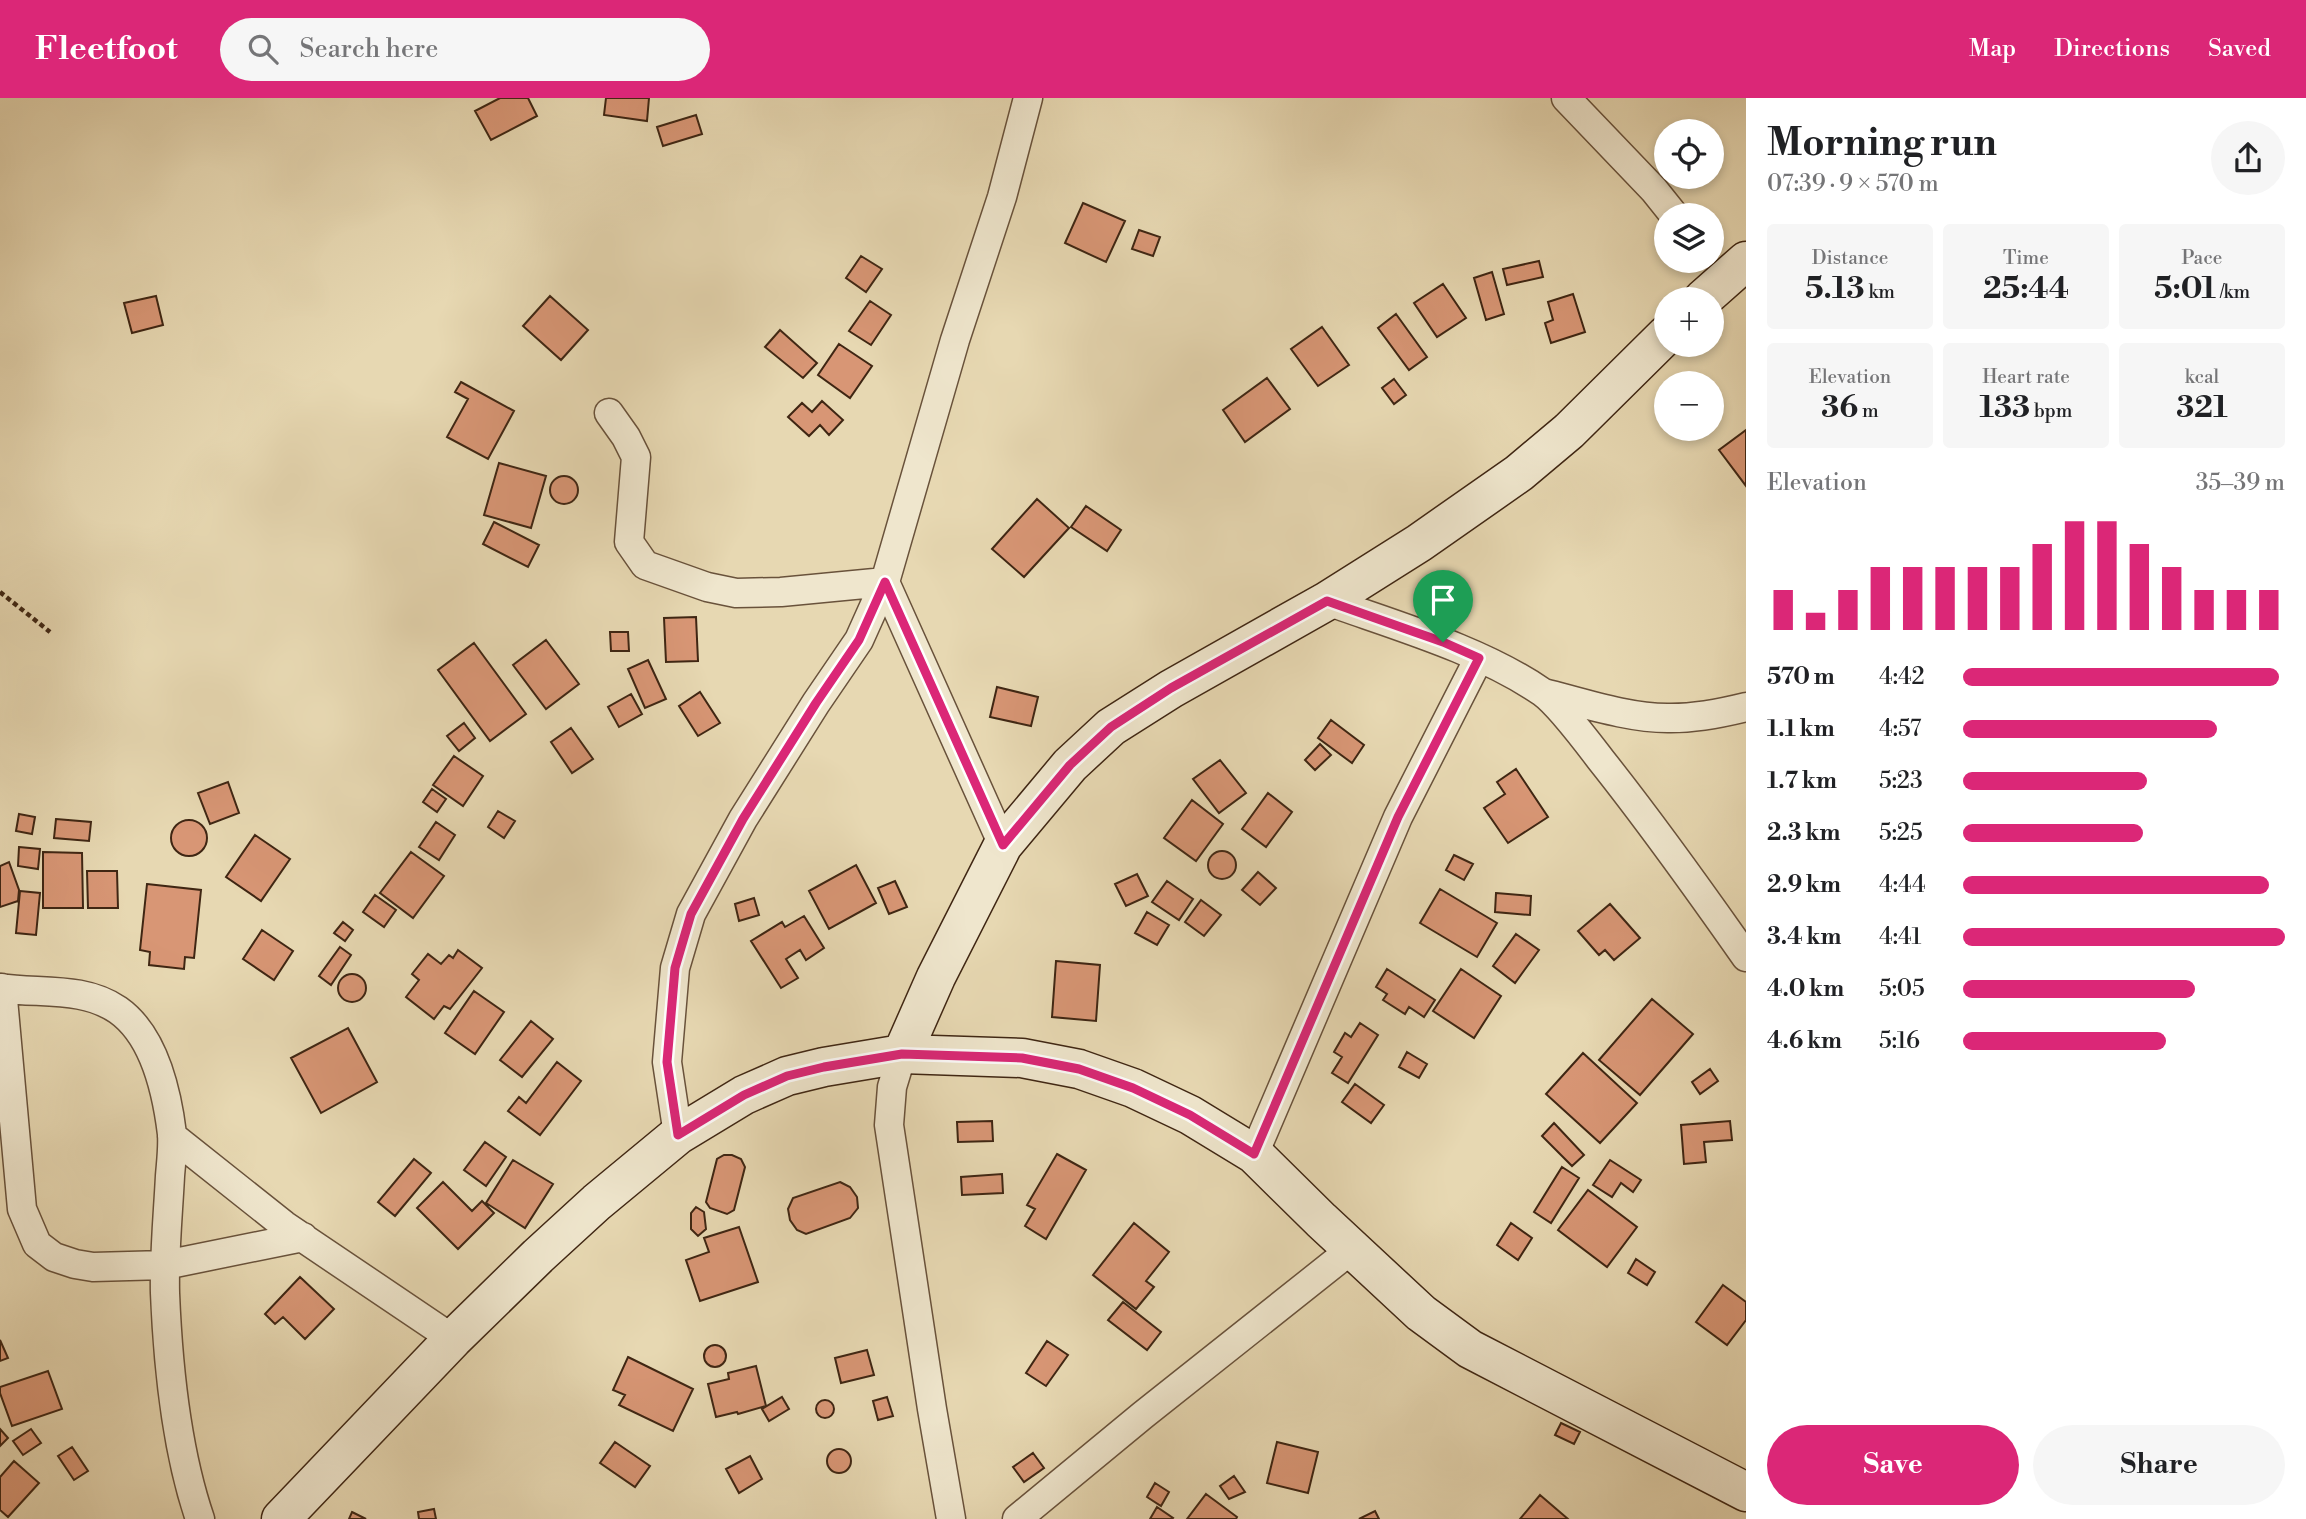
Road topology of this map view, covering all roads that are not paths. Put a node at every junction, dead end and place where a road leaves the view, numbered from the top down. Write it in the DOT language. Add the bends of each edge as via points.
graph roads {
  1 [pos="1028,98"];
  2 [pos="1566,98"];
  3 [pos="1664,203"];
  4 [pos="1654,347"];
  5 [pos="609,413"];
  6 [pos="885,582"];
  7 [pos="1327,601"];
  8 [pos="1479,658"];
  9 [pos="1544,693"];
  10 [pos="1746,708"];
  11 [pos="1003,845"];
  12 [pos="1746,957"];
  13 [pos="1,988"];
  14 [pos="902,1054"];
  15 [pos="678,1135"];
  16 [pos="172,1136"];
  17 [pos="1254,1154"];
  18 [pos="303,1237"];
  19 [pos="1352,1249"];
  20 [pos="164,1265"];
  21 [pos="453,1339"];
  22 [pos="1746,1492"];
  23 [pos="200,1519"];
  24 [pos="281,1519"];
  25 [pos="951,1519"];
  26 [pos="1017,1519"];
  1 -- 6 [label="street"];
  2 -- 3 [label="street"];
  4 -- 7 [label="street" via="1519,473"];
  5 -- 6 [label="street" via="636,457 629,542 645,565 736,593"];
  6 -- 11 [label="street"];
  6 -- 15 [label="street" via="859,640 743,819 691,914 675,968 667,1062"];
  7 -- 8 [label="street"];
  7 -- 11 [label="street" via="1111,727 1070,765"];
  8 -- 9 [label="street"];
  8 -- 17 [label="street" via="1398,817"];
  9 -- 10 [label="street" via="1670,718"];
  9 -- 12 [label="street" via="1639,807"];
  11 -- 14 [label="street"];
  13 -- 16 [label="street" via="78,993 119,1011 147,1041 158,1069"];
  13 -- 20 [label="street" via="22,1209 37,1244 54,1256 93,1267"];
  14 -- 15 [label="street" via="787,1076 744,1095"];
  14 -- 17 [label="street" via="1022,1058 1079,1069 1190,1115"];
  14 -- 25 [label="street" via="892,1087 890,1125"];
  15 -- 21 [label="street" via="557,1238"];
  16 -- 18 [label="street"];
  16 -- 20 [label="street"];
  17 -- 19 [label="street"];
  18 -- 20 [label="street"];
  18 -- 21 [label="street"];
  19 -- 22 [label="street" via="1470,1349"];
  19 -- 26 [label="street"];
  20 -- 23 [label="street" via="178,1426"];
  21 -- 24 [label="street"];
}
